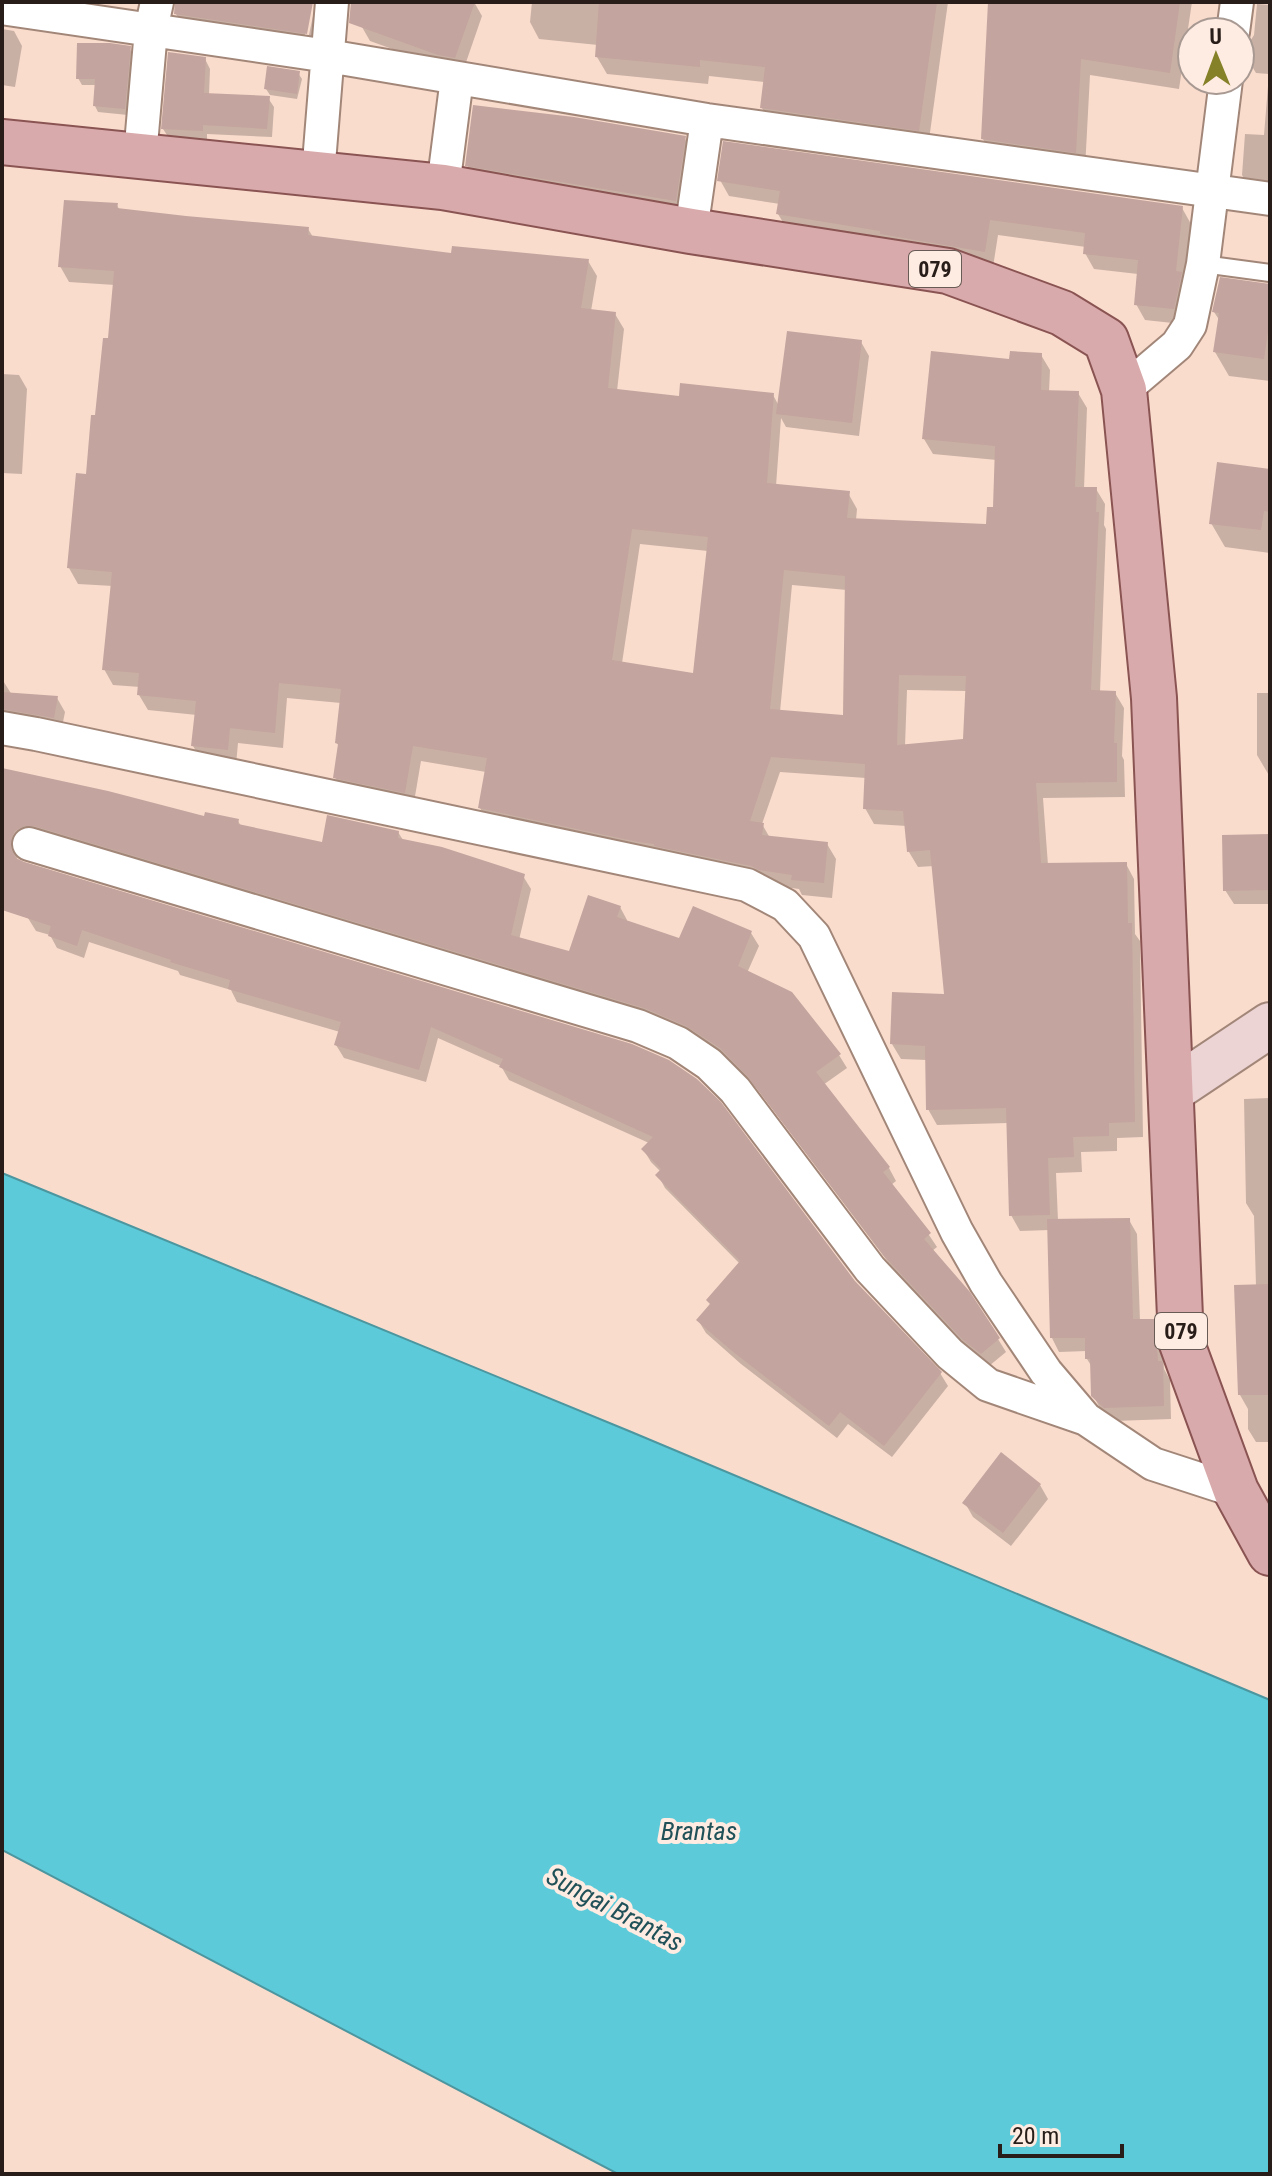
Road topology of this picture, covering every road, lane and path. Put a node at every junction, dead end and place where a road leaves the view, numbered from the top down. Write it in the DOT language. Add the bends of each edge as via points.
graph roads {
  1 [pos="332,2"];
  2 [pos="2,8"];
  3 [pos="154,16"];
  4 [pos="328,56"];
  5 [pos="457,78"];
  6 [pos="1224,96"];
  7 [pos="707,120"];
  8 [pos="2,142"];
  9 [pos="140,156"];
  10 [pos="318,175"];
  11 [pos="443,187"];
  12 [pos="1212,191"];
  13 [pos="1270,199"];
  14 [pos="691,231"];
  15 [pos="1203,264"];
  16 [pos="1270,273"];
  17 [pos="1124,390"];
  18 [pos="2,728"];
  19 [pos="29,844"];
  20 [pos="1270,1025"];
  21 [pos="1171,1091"];
  22 [pos="1086,1419"];
  23 [pos="1236,1491"];
  24 [pos="1270,1553"];
  1 -- 4 [label="street"];
  2 -- 3 [label="street"];
  3 -- 4 [label="street"];
  3 -- 9 [label="street"];
  4 -- 5 [label="street"];
  4 -- 10 [label="street"];
  5 -- 7 [label="street"];
  5 -- 11 [label="street"];
  6 -- 12 [label="street"];
  7 -- 12 [label="street"];
  7 -- 14 [label="street"];
  8 -- 9 [label="main road, 079"];
  9 -- 10 [label="main road, 079"];
  10 -- 11 [label="main road, 079"];
  11 -- 14 [label="main road, 079"];
  12 -- 13 [label="street"];
  12 -- 15 [label="street"];
  14 -- 17 [label="main road, 079" via="948,271 1062,313 1106,340"];
  15 -- 16 [label="lane"];
  15 -- 17 [label="street" via="1190,325 1177,345"];
  17 -- 21 [label="main road, 079" via="1154,698"];
  18 -- 22 [label="street" via="747,885 785,905 814,936 986,1283 1046,1372"];
  19 -- 22 [label="street" via="638,1026 678,1043 735,1090 870,1269 950,1354 988,1385"];
  20 -- 21 [label="main road"];
  21 -- 23 [label="main road, 079" via="1181,1341"];
  22 -- 23 [label="street" via="1153,1464"];
  23 -- 24 [label="main road, 079"];
}
